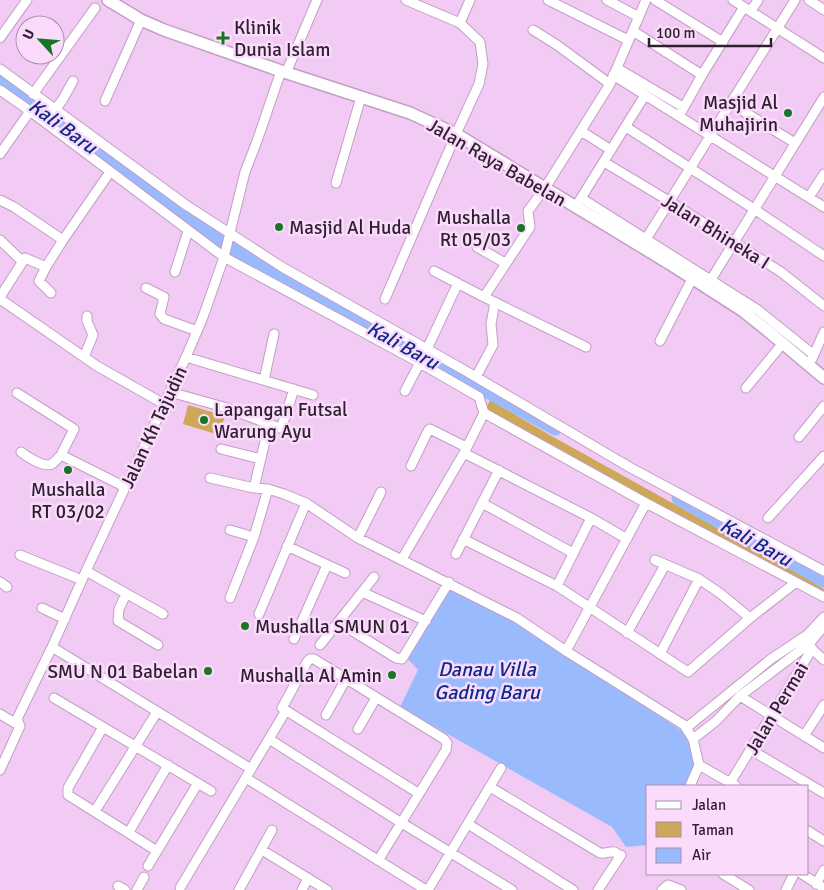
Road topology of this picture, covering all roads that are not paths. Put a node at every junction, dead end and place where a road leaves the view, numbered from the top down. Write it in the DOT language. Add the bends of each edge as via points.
graph roads {
  1 [pos="27,0"];
  2 [pos="108,0"];
  3 [pos="317,0"];
  4 [pos="406,0"];
  5 [pos="470,0"];
  6 [pos="548,0"];
  7 [pos="607,0"];
  8 [pos="646,0"];
  9 [pos="655,0"];
  10 [pos="733,0"];
  11 [pos="758,0"];
  12 [pos="794,0"];
  13 [pos="809,0"];
  14 [pos="96,8"];
  15 [pos="748,9"];
  16 [pos="824,10"];
  17 [pos="639,17"];
  18 [pos="141,20"];
  19 [pos="460,24"];
  20 [pos="777,28"];
  21 [pos="533,30"];
  22 [pos="632,31"];
  23 [pos="0,38"];
  24 [pos="628,40"];
  25 [pos="723,42"];
  26 [pos="824,58"];
  27 [pos="0,69"];
  28 [pos="283,72"];
  29 [pos="614,75"];
  30 [pos="702,75"];
  31 [pos="72,81"];
  32 [pos="0,90"];
  33 [pos="33,94"];
  34 [pos="645,95"];
  35 [pos="361,97"];
  36 [pos="824,97"];
  37 [pos="105,101"];
  38 [pos="730,103"];
  39 [pos="30,110"];
  40 [pos="55,110"];
  41 [pos="681,112"];
  42 [pos="626,127"];
  43 [pos="581,131"];
  44 [pos="456,134"];
  45 [pos="710,136"];
  46 [pos="795,143"];
  47 [pos="612,150"];
  48 [pos="0,154"];
  49 [pos="604,162"];
  50 [pos="690,168"];
  51 [pos="110,172"];
  52 [pos="824,174"];
  53 [pos="774,176"];
  54 [pos="336,183"];
  55 [pos="545,188"];
  56 [pos="809,197"];
  57 [pos="0,200"];
  58 [pos="669,201"];
  59 [pos="578,202"];
  60 [pos="824,207"];
  61 [pos="754,209"];
  62 [pos="188,231"];
  63 [pos="229,237"];
  64 [pos="646,239"];
  65 [pos="0,240"];
  66 [pos="62,240"];
  67 [pos="734,242"];
  68 [pos="477,247"];
  69 [pos="225,254"];
  70 [pos="824,256"];
  71 [pos="22,261"];
  72 [pos="505,263"];
  73 [pos="46,268"];
  74 [pos="434,271"];
  75 [pos="175,272"];
  76 [pos="692,279"];
  77 [pos="458,283"];
  78 [pos="708,284"];
  79 [pos="146,288"];
  80 [pos="51,293"];
  81 [pos="484,297"];
  82 [pos="0,298"];
  83 [pos="385,299"];
  84 [pos="495,302"];
  85 [pos="824,306"];
  86 [pos="87,316"];
  87 [pos="198,330"];
  88 [pos="824,332"];
  89 [pos="274,334"];
  90 [pos="660,341"];
  91 [pos="784,343"];
  92 [pos="586,347"];
  93 [pos="427,350"];
  94 [pos="84,357"];
  95 [pos="186,357"];
  96 [pos="812,360"];
  97 [pos="420,363"];
  98 [pos="824,378"];
  99 [pos="480,379"];
  100 [pos="264,380"];
  101 [pos="746,388"];
  102 [pos="294,389"];
  103 [pos="405,391"];
  104 [pos="170,392"];
  105 [pos="17,393"];
  106 [pos="313,394"];
  107 [pos="476,395"];
  108 [pos="164,404"];
  109 [pos="824,406"];
  110 [pos="484,413"];
  111 [pos="269,424"];
  112 [pos="799,437"];
  113 [pos="221,449"];
  114 [pos="465,450"];
  115 [pos="21,452"];
  116 [pos="61,455"];
  117 [pos="824,456"];
  118 [pos="261,459"];
  119 [pos="411,466"];
  120 [pos="499,470"];
  121 [pos="210,478"];
  122 [pos="125,487"];
  123 [pos="254,488"];
  124 [pos="268,489"];
  125 [pos="381,492"];
  126 [pos="306,503"];
  127 [pos="646,503"];
  128 [pos="482,504"];
  129 [pos="591,518"];
  130 [pos="768,518"];
  131 [pos="230,530"];
  132 [pos="254,537"];
  133 [pos="358,538"];
  134 [pos="627,539"];
  135 [pos="463,540"];
  136 [pos="287,546"];
  137 [pos="573,553"];
  138 [pos="20,554"];
  139 [pos="456,554"];
  140 [pos="402,559"];
  141 [pos="655,560"];
  142 [pos="327,565"];
  143 [pos="665,566"];
  144 [pos="824,571"];
  145 [pos="345,573"];
  146 [pos="84,576"];
  147 [pos="374,577"];
  148 [pos="699,579"];
  149 [pos="449,582"];
  150 [pos="796,583"];
  151 [pos="557,586"];
  152 [pos="362,592"];
  153 [pos="126,594"];
  154 [pos="824,597"];
  155 [pos="230,598"];
  156 [pos="42,608"];
  157 [pos="591,608"];
  158 [pos="163,614"];
  159 [pos="259,614"];
  160 [pos="824,617"];
  161 [pos="750,618"];
  162 [pos="65,619"];
  163 [pos="426,620"];
  164 [pos="338,622"];
  165 [pos="821,630"];
  166 [pos="627,633"];
  167 [pos="294,640"];
  168 [pos="809,642"];
  169 [pos="158,645"];
  170 [pos="320,646"];
  171 [pos="52,647"];
  172 [pos="566,652"];
  173 [pos="660,654"];
  174 [pos="824,660"];
  175 [pos="346,680"];
  176 [pos="740,696"];
  177 [pos="54,698"];
  178 [pos="376,698"];
  179 [pos="824,705"];
  180 [pos="157,712"];
  181 [pos="286,712"];
  182 [pos="0,714"];
  183 [pos="326,715"];
  184 [pos="772,715"];
  185 [pos="20,726"];
  186 [pos="685,726"];
  187 [pos="103,727"];
  188 [pos="358,729"];
  189 [pos="804,736"];
  190 [pos="693,739"];
  191 [pos="269,740"];
  192 [pos="135,746"];
  193 [pos="824,748"];
  194 [pos="751,750"];
  195 [pos="168,765"];
  196 [pos="699,765"];
  197 [pos="500,768"];
  198 [pos="0,770"];
  199 [pos="249,774"];
  200 [pos="198,783"];
  201 [pos="733,784"];
  202 [pos="690,785"];
  203 [pos="490,787"];
  204 [pos="211,791"];
  205 [pos="418,793"];
  206 [pos="824,793"];
  207 [pos="95,811"];
  208 [pos="400,822"];
  209 [pos="468,824"];
  210 [pos="272,830"];
  211 [pos="129,832"];
  212 [pos="809,832"];
  213 [pos="824,841"];
  214 [pos="262,850"];
  215 [pos="157,851"];
  216 [pos="450,852"];
  217 [pos="379,859"];
  218 [pos="148,866"];
  219 [pos="824,870"];
  220 [pos="724,875"];
  221 [pos="794,875"];
  222 [pos="804,875"];
  223 [pos="144,877"];
  224 [pos="308,878"];
  225 [pos="245,880"];
  226 [pos="820,886"];
  227 [pos="180,888"];
  228 [pos="137,890"];
  229 [pos="239,890"];
  230 [pos="244,890"];
  231 [pos="302,890"];
  232 [pos="327,890"];
  233 [pos="427,890"];
  234 [pos="512,890"];
  235 [pos="573,890"];
  236 [pos="598,890"];
  237 [pos="662,890"];
  238 [pos="681,890"];
  239 [pos="748,890"];
  240 [pos="786,890"];
  1 -- 23 [label="street"];
  2 -- 18 [label="main road, Jalan Raya Babelan"];
  3 -- 28 [label="street, Jalan Kh Tajudin"];
  4 -- 19 [label="street"];
  5 -- 19 [label="street"];
  6 -- 24 [label="street"];
  7 -- 17 [label="street"];
  8 -- 17 [label="street"];
  9 -- 25 [label="street"];
  10 -- 15 [label="street"];
  11 -- 15 [label="street"];
  12 -- 20 [label="street"];
  13 -- 16 [label="street"];
  14 -- 33 [label="street"];
  15 -- 20 [label="street"];
  15 -- 25 [label="street"];
  17 -- 22 [label="street"];
  18 -- 28 [label="main road, Jalan Raya Babelan"];
  18 -- 37 [label="street"];
  19 -- 44 [label="street" via="480,42 483,64 479,84"];
  20 -- 26 [label="street"];
  20 -- 38 [label="street"];
  21 -- 29 [label="street"];
  22 -- 24 [label="street"];
  22 -- 30 [label="street"];
  24 -- 29 [label="street"];
  25 -- 30 [label="street"];
  27 -- 33 [label="street"];
  28 -- 35 [label="main road, Jalan Raya Babelan"];
  28 -- 63 [label="street, Jalan Kh Tajudin" via="245,172"];
  29 -- 34 [label="street"];
  29 -- 41 [label="street"];
  29 -- 43 [label="street"];
  30 -- 41 [label="street"];
  31 -- 40 [label="street"];
  32 -- 39 [label="street"];
  33 -- 40 [label="street"];
  34 -- 41 [label="street"];
  34 -- 42 [label="street"];
  35 -- 44 [label="main road, Jalan Raya Babelan" via="410,113"];
  35 -- 54 [label="street"];
  36 -- 46 [label="street"];
  38 -- 45 [label="street"];
  38 -- 46 [label="street"];
  39 -- 48 [label="street"];
  39 -- 51 [label="street"];
  40 -- 63 [label="street"];
  41 -- 45 [label="street"];
  42 -- 47 [label="street"];
  42 -- 50 [label="street"];
  43 -- 47 [label="street"];
  43 -- 55 [label="street"];
  44 -- 55 [label="main road, Jalan Raya Babelan"];
  44 -- 83 [label="street"];
  45 -- 50 [label="street"];
  45 -- 53 [label="street"];
  46 -- 53 [label="street"];
  47 -- 49 [label="street"];
  49 -- 58 [label="street, Jalan Bhineka I"];
  49 -- 59 [label="street"];
  50 -- 58 [label="street"];
  50 -- 61 [label="street"];
  51 -- 62 [label="street"];
  51 -- 66 [label="street"];
  52 -- 56 [label="street"];
  53 -- 56 [label="street"];
  53 -- 61 [label="street"];
  55 -- 59 [label="main road, Jalan Raya Babelan"];
  55 -- 72 [label="street" via="528,212 530,227"];
  56 -- 60 [label="street"];
  57 -- 66 [label="street"];
  58 -- 64 [label="street"];
  58 -- 67 [label="street, Jalan Bhineka I"];
  59 -- 64 [label="street"];
  59 -- 76 [label="main road, Jalan Raya Babelan"];
  61 -- 67 [label="street"];
  61 -- 70 [label="street"];
  62 -- 69 [label="street"];
  62 -- 75 [label="street"];
  63 -- 69 [label="street, Jalan Kh Tajudin"];
  63 -- 93 [label="street"];
  64 -- 78 [label="street"];
  65 -- 71 [label="street"];
  66 -- 73 [label="street"];
  67 -- 78 [label="street"];
  67 -- 85 [label="street, Jalan Bhineka I" via="781,272"];
  68 -- 72 [label="street"];
  69 -- 87 [label="street, Jalan Kh Tajudin"];
  69 -- 97 [label="street"];
  71 -- 73 [label="street" via="26,258"];
  71 -- 82 [label="street"];
  72 -- 81 [label="street"];
  73 -- 80 [label="street" via="39,281"];
  74 -- 77 [label="street"];
  76 -- 78 [label="main road, Jalan Raya Babelan"];
  76 -- 90 [label="street"];
  77 -- 81 [label="street"];
  77 -- 93 [label="street"];
  78 -- 91 [label="main road, Jalan Raya Babelan"];
  78 -- 96 [label="street" via="758,310"];
  79 -- 87 [label="street" via="164,297 160,314 164,319"];
  81 -- 84 [label="street"];
  82 -- 94 [label="street"];
  84 -- 92 [label="street"];
  84 -- 99 [label="street" via="491,324 493,346"];
  86 -- 94 [label="street" via="94,335"];
  87 -- 95 [label="street, Jalan Kh Tajudin"];
  88 -- 96 [label="street"];
  89 -- 100 [label="street"];
  91 -- 96 [label="main road, Jalan Raya Babelan"];
  91 -- 101 [label="street"];
  93 -- 97 [label="street"];
  93 -- 99 [label="street"];
  94 -- 108 [label="street"];
  95 -- 100 [label="street"];
  95 -- 104 [label="street, Jalan Kh Tajudin"];
  96 -- 98 [label="main road, Jalan Raya Babelan"];
  97 -- 103 [label="street"];
  97 -- 107 [label="street"];
  99 -- 107 [label="street"];
  99 -- 144 [label="street" via="631,468"];
  100 -- 102 [label="street"];
  102 -- 106 [label="street"];
  102 -- 111 [label="street" via="282,426"];
  104 -- 108 [label="street, Jalan Kh Tajudin"];
  104 -- 111 [label="street"];
  105 -- 116 [label="street" via="74,429"];
  107 -- 110 [label="street"];
  108 -- 122 [label="street, Jalan Kh Tajudin"];
  109 -- 112 [label="street"];
  110 -- 114 [label="street"];
  110 -- 127 [label="street"];
  111 -- 118 [label="street"];
  113 -- 118 [label="street"];
  114 -- 119 [label="street" via="432,429"];
  114 -- 120 [label="street"];
  114 -- 140 [label="street"];
  115 -- 116 [label="street" via="48,465"];
  116 -- 122 [label="street"];
  117 -- 130 [label="street"];
  118 -- 123 [label="street"];
  120 -- 128 [label="street"];
  120 -- 129 [label="street"];
  121 -- 123 [label="street"];
  122 -- 146 [label="street, Jalan Kh Tajudin"];
  123 -- 124 [label="street"];
  124 -- 126 [label="street"];
  124 -- 132 [label="street"];
  125 -- 133 [label="street"];
  126 -- 133 [label="street"];
  126 -- 136 [label="street"];
  127 -- 134 [label="street"];
  127 -- 150 [label="street"];
  128 -- 135 [label="street"];
  128 -- 137 [label="street"];
  129 -- 134 [label="street"];
  129 -- 137 [label="street"];
  131 -- 132 [label="street"];
  132 -- 155 [label="street"];
  133 -- 140 [label="street"];
  134 -- 157 [label="street"];
  135 -- 139 [label="street"];
  135 -- 151 [label="street"];
  136 -- 142 [label="street"];
  136 -- 159 [label="street"];
  137 -- 151 [label="street"];
  138 -- 146 [label="street"];
  140 -- 149 [label="street"];
  141 -- 143 [label="street"];
  142 -- 145 [label="street"];
  142 -- 167 [label="street"];
  143 -- 148 [label="street"];
  143 -- 166 [label="street"];
  146 -- 153 [label="street"];
  146 -- 162 [label="street, Jalan Kh Tajudin"];
  147 -- 152 [label="street"];
  148 -- 161 [label="street"];
  148 -- 173 [label="street"];
  149 -- 163 [label="street"];
  149 -- 172 [label="street" via="517,618"];
  150 -- 154 [label="street"];
  150 -- 161 [label="street"];
  151 -- 157 [label="street"];
  152 -- 163 [label="street"];
  152 -- 164 [label="street"];
  153 -- 158 [label="street"];
  153 -- 169 [label="street" via="119,622"];
  156 -- 162 [label="street"];
  157 -- 166 [label="street"];
  157 -- 172 [label="street"];
  160 -- 168 [label="street"];
  161 -- 173 [label="street" via="689,672"];
  162 -- 171 [label="street, Jalan Kh Tajudin"];
  163 -- 164 [label="street" via="402,659"];
  164 -- 170 [label="street"];
  165 -- 168 [label="street, Jalan Permai"];
  166 -- 173 [label="street"];
  168 -- 174 [label="street"];
  168 -- 176 [label="street"];
  168 -- 184 [label="street, Jalan Permai"];
  168 -- 186 [label="street" via="772,659"];
  171 -- 180 [label="street"];
  171 -- 185 [label="street, Jalan Kh Tajudin" via="17,719"];
  172 -- 186 [label="street"];
  175 -- 178 [label="street"];
  175 -- 181 [label="street" via="310,659 282,706"];
  175 -- 183 [label="street"];
  176 -- 184 [label="street"];
  176 -- 190 [label="street"];
  177 -- 187 [label="street"];
  178 -- 188 [label="street"];
  178 -- 205 [label="street" via="447,743 446,750"];
  179 -- 189 [label="street"];
  180 -- 192 [label="street"];
  180 -- 199 [label="street"];
  181 -- 191 [label="street"];
  181 -- 205 [label="street"];
  182 -- 185 [label="street"];
  184 -- 189 [label="street"];
  184 -- 194 [label="street, Jalan Permai"];
  185 -- 198 [label="street, Jalan Kh Tajudin"];
  186 -- 190 [label="street"];
  187 -- 192 [label="street"];
  187 -- 207 [label="street" via="67,791 68,795"];
  189 -- 193 [label="street"];
  190 -- 196 [label="street"];
  191 -- 199 [label="street"];
  191 -- 208 [label="street"];
  192 -- 195 [label="street"];
  192 -- 207 [label="street"];
  194 -- 201 [label="street, Jalan Permai"];
  194 -- 206 [label="street"];
  195 -- 200 [label="street"];
  195 -- 211 [label="street"];
  196 -- 201 [label="street, Jalan Permai"];
  196 -- 202 [label="street"];
  197 -- 203 [label="street"];
  199 -- 217 [label="street"];
  199 -- 227 [label="street"];
  200 -- 204 [label="street"];
  200 -- 215 [label="street"];
  203 -- 209 [label="street"];
  203 -- 236 [label="street" via="600,853 614,851 621,855"];
  205 -- 208 [label="street"];
  207 -- 211 [label="street"];
  208 -- 216 [label="street"];
  208 -- 217 [label="street"];
  209 -- 216 [label="street"];
  209 -- 235 [label="street"];
  210 -- 214 [label="street"];
  211 -- 215 [label="street"];
  212 -- 213 [label="street"];
  214 -- 224 [label="street"];
  214 -- 225 [label="street"];
  215 -- 218 [label="street"];
  216 -- 233 [label="street"];
  216 -- 234 [label="street"];
  217 -- 233 [label="street"];
  219 -- 226 [label="street"];
  220 -- 239 [label="street"];
  221 -- 240 [label="street"];
  222 -- 226 [label="street"];
  223 -- 228 [label="street"];
  224 -- 231 [label="street"];
  224 -- 232 [label="street"];
  225 -- 229 [label="street"];
  225 -- 230 [label="street"];
  237 -- 238 [label="street" via="668,885"];
}
